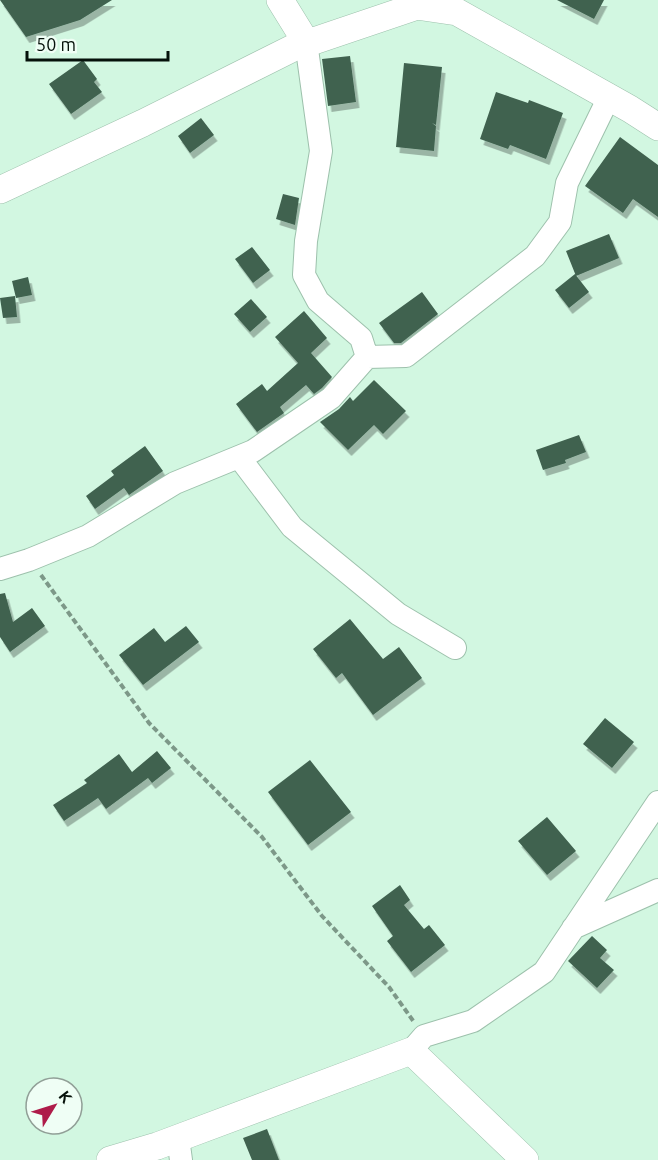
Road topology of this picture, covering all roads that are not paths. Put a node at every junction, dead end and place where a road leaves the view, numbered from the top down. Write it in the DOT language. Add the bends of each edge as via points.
graph roads {
  1 [pos="280,0"];
  2 [pos="425,3"];
  3 [pos="306,42"];
  4 [pos="609,97"];
  5 [pos="658,127"];
  6 [pos="0,190"];
  7 [pos="367,357"];
  8 [pos="239,457"];
  9 [pos="0,569"];
  10 [pos="455,648"];
  11 [pos="658,802"];
  12 [pos="658,890"];
  13 [pos="573,928"];
  14 [pos="418,1043"];
  15 [pos="179,1149"];
  16 [pos="110,1160"];
  17 [pos="525,1160"];
  1 -- 3 [label="street"];
  2 -- 3 [label="street"];
  2 -- 4 [label="street" via="458,12"];
  3 -- 6 [label="street"];
  3 -- 7 [label="street" via="321,151 304,275 318,301 361,338"];
  4 -- 5 [label="street"];
  4 -- 7 [label="street" via="567,183 560,222 535,256 405,356"];
  7 -- 8 [label="street" via="331,398"];
  8 -- 9 [label="street" via="175,483 88,536"];
  8 -- 10 [label="street" via="292,527 398,614"];
  11 -- 13 [label="street"];
  12 -- 13 [label="street"];
  13 -- 14 [label="street" via="544,972 473,1021"];
  14 -- 15 [label="street"];
  14 -- 17 [label="street"];
  15 -- 16 [label="street"];
}
